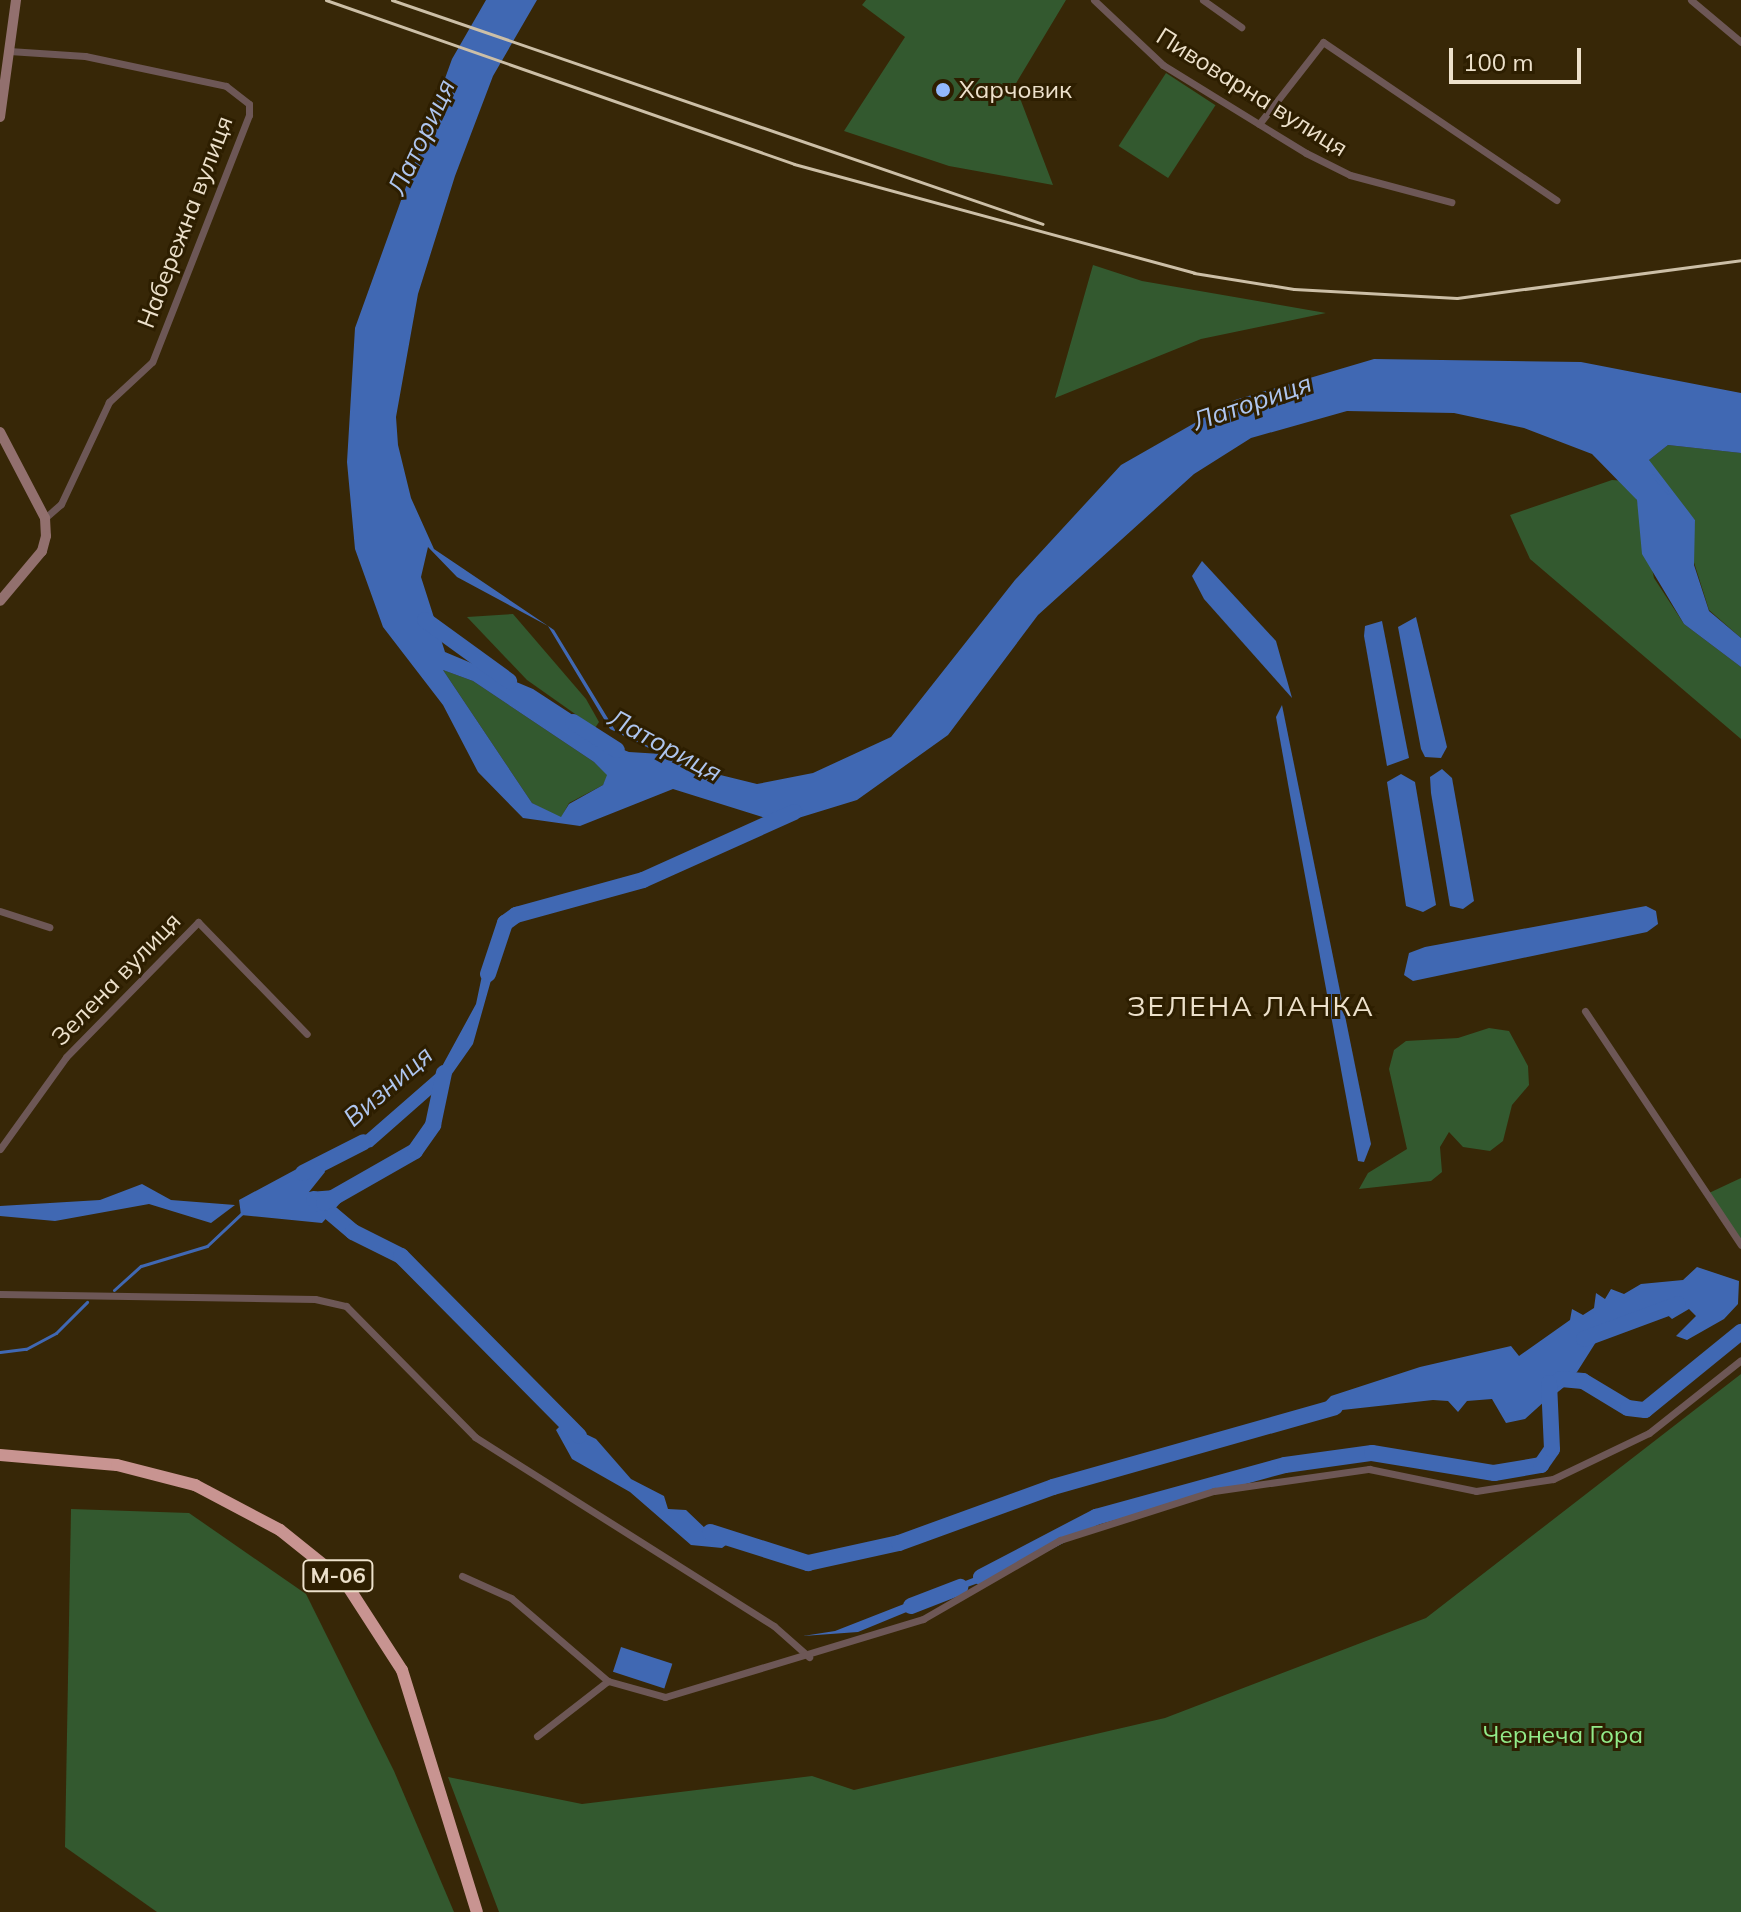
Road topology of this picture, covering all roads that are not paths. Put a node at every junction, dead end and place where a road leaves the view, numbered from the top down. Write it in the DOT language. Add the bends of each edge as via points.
graph roads {
  1 [pos="16,0"];
  2 [pos="1094,0"];
  3 [pos="1203,0"];
  4 [pos="1691,0"];
  5 [pos="1241,27"];
  6 [pos="1741,42"];
  7 [pos="9,51"];
  8 [pos="4,65"];
  9 [pos="0,117"];
  10 [pos="1259,124"];
  11 [pos="1556,200"];
  12 [pos="1451,202"];
  13 [pos="0,432"];
  14 [pos="45,518"];
  15 [pos="0,601"];
  16 [pos="0,911"];
  17 [pos="49,927"];
  18 [pos="1585,1011"];
  19 [pos="307,1034"];
  20 [pos="0,1149"];
  21 [pos="1741,1244"];
  22 [pos="0,1294"];
  23 [pos="1741,1360"];
  24 [pos="0,1455"];
  25 [pos="462,1576"];
  26 [pos="809,1657"];
  27 [pos="608,1681"];
  28 [pos="537,1736"];
  29 [pos="477,1912"];
  1 -- 7 [label="main road"];
  2 -- 10 [label="street, Пивоварна вулиця" via="1163,65"];
  3 -- 5 [label="street"];
  4 -- 6 [label="street"];
  7 -- 8 [label="main road"];
  7 -- 14 [label="street, Набережна вулиця" via="170,72 226,86 249,104 152,362 109,402 61,504"];
  8 -- 9 [label="main road"];
  10 -- 11 [label="street" via="1323,42"];
  10 -- 12 [label="street, Пивоварна вулиця" via="1350,175"];
  13 -- 14 [label="main road"];
  14 -- 15 [label="main road" via="42,551"];
  16 -- 17 [label="street"];
  18 -- 21 [label="street"];
  19 -- 20 [label="street, Зелена вулиця" via="198,922 66,1057"];
  22 -- 26 [label="street" via="315,1299 346,1306 475,1437 774,1626"];
  23 -- 26 [label="street" via="1637,1441 1553,1479 1476,1491 1369,1469 1214,1491 1060,1540 949,1608"];
  24 -- 29 [label="highway, М-06" via="117,1465 195,1485 280,1530 345,1582 402,1670"];
  25 -- 27 [label="street" via="511,1598"];
  26 -- 27 [label="street" via="665,1697"];
  27 -- 28 [label="street"];
}
